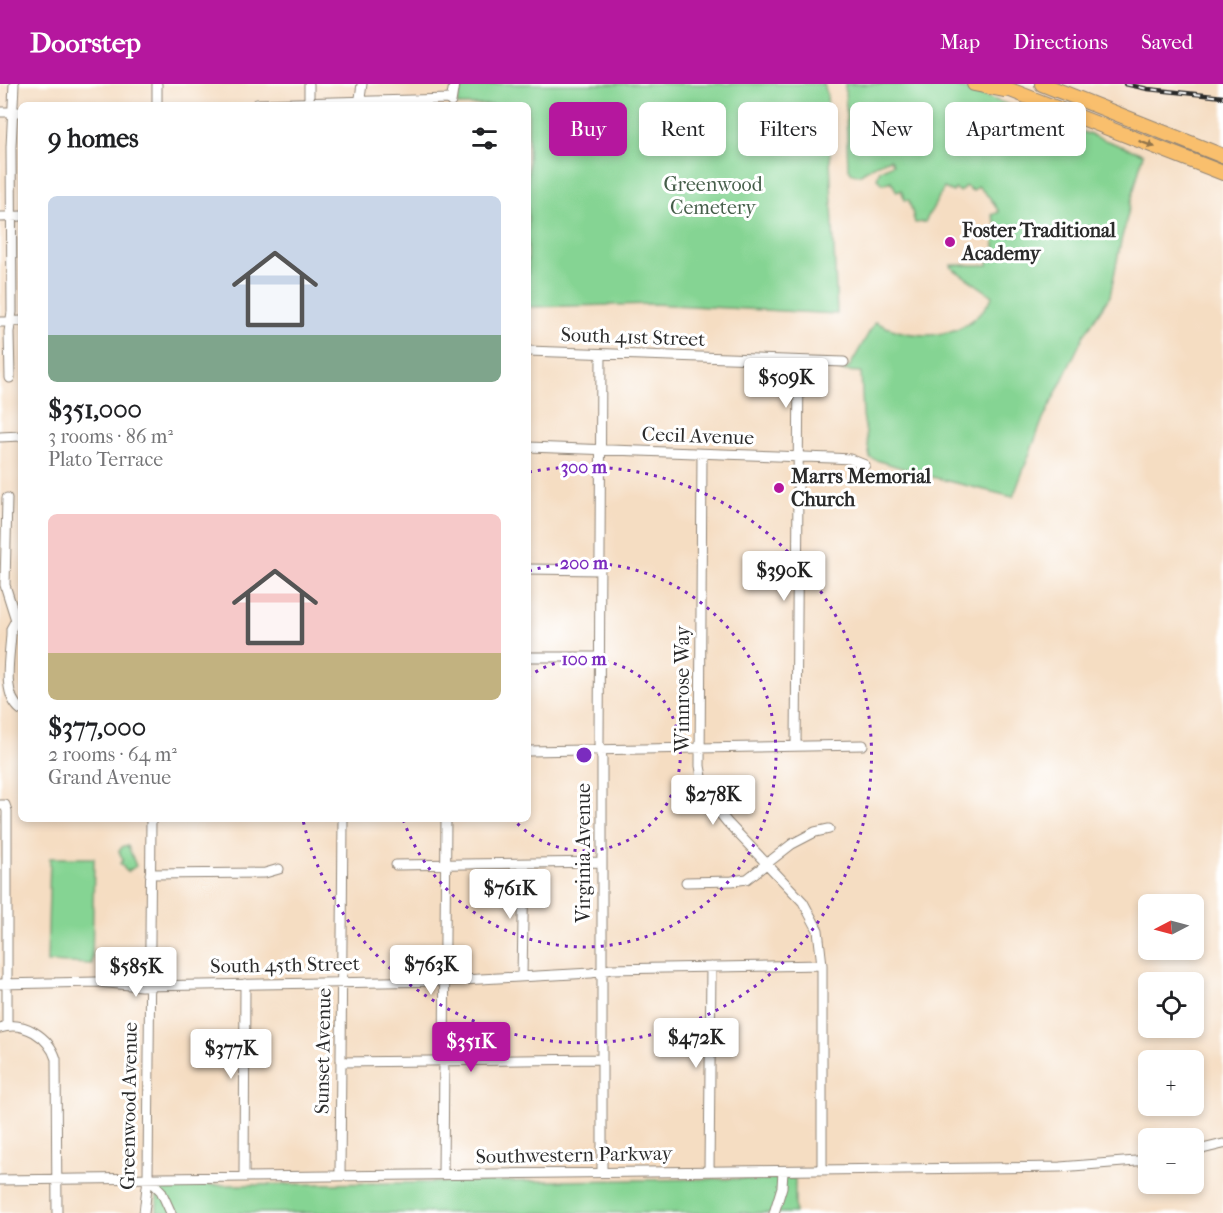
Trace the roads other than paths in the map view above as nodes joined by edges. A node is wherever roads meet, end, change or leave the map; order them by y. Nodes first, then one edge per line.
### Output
1 (14, 84) edge
2 (157, 84) edge
3 (309, 84) edge
4 (362, 84) edge
5 (454, 84) edge
6 (460, 84) edge
7 (974, 84) edge
8 (995, 84) edge
9 (1042, 84) edge
10 (1010, 91) junction
11 (157, 102) edge
12 (309, 102) edge
13 (359, 102) edge
14 (451, 102) edge
15 (0, 112) edge
16 (17, 112) edge
17 (1223, 156) edge
18 (1223, 173) edge
19 (17, 216) edge
20 (0, 217) edge
21 (16, 321) edge
22 (0, 322) edge
23 (531, 351) edge
24 (601, 354) junction
25 (799, 361) junction
26 (844, 362) dead end
27 (10, 378) dead end
28 (18, 436) edge
29 (0, 437) edge
30 (531, 447) edge
31 (601, 450) junction
32 (702, 454) junction
33 (798, 458) junction
34 (865, 465) dead end
35 (7, 498) dead end
36 (3, 560) edge
37 (531, 569) edge
38 (600, 570) junction
39 (18, 619) edge
40 (18, 622) edge
41 (531, 657) edge
42 (599, 657) junction
43 (5, 683) edge
44 (18, 706) edge
45 (796, 746) junction
46 (863, 746) dead end
47 (699, 748) junction
48 (600, 750) junction
49 (531, 752) edge
50 (3, 808) edge
51 (151, 822) edge
52 (343, 822) edge
53 (446, 822) edge
54 (829, 829) dead end
55 (601, 862) junction
56 (766, 863) junction
57 (524, 864) junction
58 (396, 865) dead end
59 (445, 865) junction
60 (279, 869) dead end
61 (150, 874) junction
62 (686, 882) dead end
63 (3, 903) edge
64 (822, 965) junction
65 (711, 967) junction
66 (602, 971) junction
67 (522, 976) junction
68 (444, 981) junction
69 (342, 982) junction
70 (3, 984) edge
71 (245, 984) junction
72 (149, 986) junction
73 (3, 1027) edge
74 (602, 1059) junction
75 (444, 1060) junction
76 (341, 1062) junction
77 (1223, 1144) edge
78 (1204, 1149) edge
79 (1138, 1161) edge
80 (822, 1170) junction
81 (709, 1171) junction
82 (783, 1171) junction
83 (602, 1172) junction
84 (443, 1174) junction
85 (340, 1175) junction
86 (244, 1176) junction
87 (148, 1178) junction
88 (57, 1179) junction
89 (0, 1180) edge
90 (57, 1213) edge
91 (144, 1213) edge
92 (171, 1213) edge
93 (774, 1213) edge

1 - 16 street
2 - 11 street
3 - 12 street
4 - 13 street
5 - 14 street
6 - 14 street
7 - 10 highway
8 - 10 highway
9 - 17 highway
10 -> 18 highway
15 - 16 street
16 - 19 street
19 - 20 street
19 - 21 street
21 - 22 street
21 - 27 street
23 - 24 street, South 41st Street
24 - 25 street, South 41st Street
24 - 31 street, Virginia Avenue
25 - 26 street, South 41st Street
25 - 33 street
28 - 29 street
30 - 31 street, Cecil Avenue
31 - 32 street, Cecil Avenue
31 - 38 street, Virginia Avenue
32 - 33 street, Cecil Avenue
32 - 47 street, Winnrose Way
33 - 34 street, Cecil Avenue
33 - 45 street
35 - 36 street
36 - 39 street
37 - 38 street
38 - 42 street, Virginia Avenue
40 - 43 street
41 - 42 street
42 - 48 street, Virginia Avenue
43 - 44 street
45 - 46 street
45 - 47 street
47 - 48 street
47 - 56 street, Winnrose Way
48 - 49 street
48 - 55 street, Virginia Avenue
50 - 63 street
51 - 61 street, Greenwood Avenue
52 - 69 street, Sunset Avenue
53 - 59 street
54 - 56 street
55 - 57 street
55 - 66 street, Virginia Avenue
56 - 62 street
56 - 64 street, Winnrose Way
57 - 59 street
57 - 67 street
58 - 59 street
59 - 68 street
60 - 61 street
61 - 72 street, Greenwood Avenue
63 - 70 street
64 - 65 street, South 45th Street
64 - 80 street, Winnrose Way
65 - 66 street, South 45th Street
65 - 81 street
66 - 67 street, South 45th Street
66 - 74 street, Virginia Avenue
67 - 68 street, South 45th Street
68 - 69 street, South 45th Street
68 - 75 street
69 - 71 street, South 45th Street
69 - 76 street, Sunset Avenue
70 - 72 street, South 45th Street
70 - 73 street
71 - 72 street, South 45th Street
71 - 86 street
72 - 87 street, Greenwood Avenue
73 - 88 street
74 - 75 street
74 - 83 street, Virginia Avenue
75 - 76 street
75 - 84 street
76 - 85 street, Sunset Avenue
77 - 78 street
79 - 80 street, Southwestern Parkway
80 - 82 street, Southwestern Parkway
81 - 82 street, Southwestern Parkway
81 - 83 street, Southwestern Parkway
82 - 93 street
83 - 84 street, Southwestern Parkway
84 - 85 street, Southwestern Parkway
85 - 86 street, Southwestern Parkway
86 - 87 street, Southwestern Parkway
87 - 88 street, Southwestern Parkway
87 - 91 street, Greenwood Avenue
87 - 92 street
88 - 89 street, Southwestern Parkway
88 - 90 street

